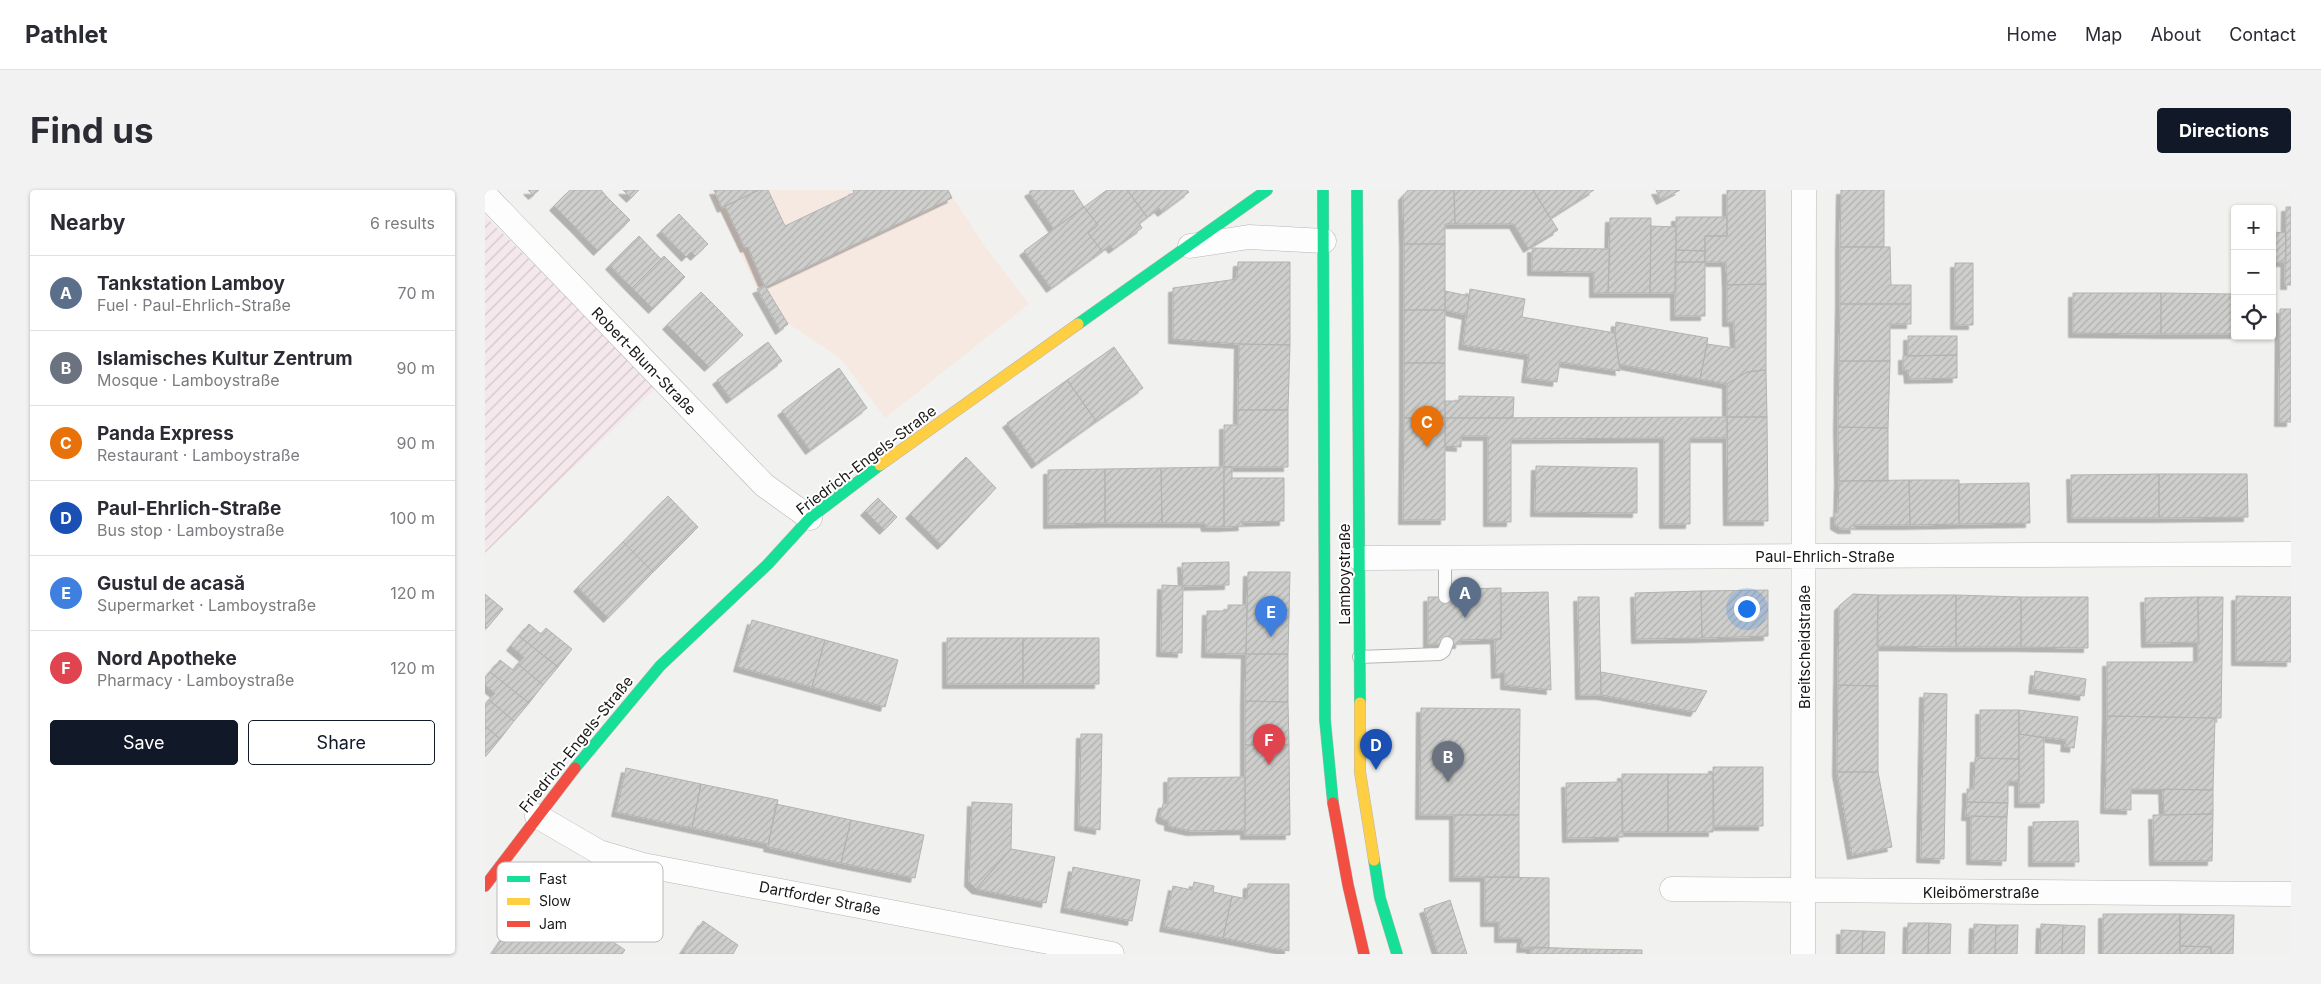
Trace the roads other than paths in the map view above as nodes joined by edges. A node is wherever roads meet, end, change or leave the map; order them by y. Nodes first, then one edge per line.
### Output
1 (1267, 190) edge
2 (1323, 190) edge
3 (1357, 190) edge
4 (1804, 190) edge
5 (485, 195) edge
6 (1324, 240) junction
7 (1183, 247) junction
8 (811, 518) junction
9 (2291, 554) edge
10 (1804, 556) junction
11 (1359, 558) junction
12 (1445, 558) junction
13 (1445, 597) dead end
14 (1447, 643) dead end
15 (1359, 657) junction
16 (537, 816) junction
17 (503, 862) edge
18 (633, 862) edge
19 (663, 869) edge
20 (497, 870) edge
21 (485, 886) edge
22 (1671, 889) dead end
23 (1803, 890) junction
24 (2291, 894) edge
25 (1112, 954) edge
26 (1364, 954) edge
27 (1397, 954) edge
28 (1803, 954) edge

1 - 7 main road, Friedrich-Engels-Straße
2 - 6 main road, Lamboystraße
3 - 11 main road, Lamboystraße
4 - 10 street, Breitscheidstraße
5 - 8 street, Robert-Blum-Straße
6 - 7 street
6 - 26 main road, Lamboystraße
7 - 8 main road, Friedrich-Engels-Straße
8 - 16 main road, Friedrich-Engels-Straße
9 - 10 street, Paul-Ehrlich-Straße
10 - 12 street, Paul-Ehrlich-Straße
10 - 23 street, Breitscheidstraße
11 - 12 street, Paul-Ehrlich-Straße
11 - 15 main road, Lamboystraße
12 - 13 lane
14 - 15 lane
15 - 27 main road, Lamboystraße
16 - 17 main road, Friedrich-Engels-Straße
16 - 18 street, Dartforder Straße
19 - 25 street, Dartforder Straße
20 - 21 main road, Friedrich-Engels-Straße
22 - 23 street, Kleibömerstraße
23 - 24 street, Kleibömerstraße
23 - 28 street, Breitscheidstraße

